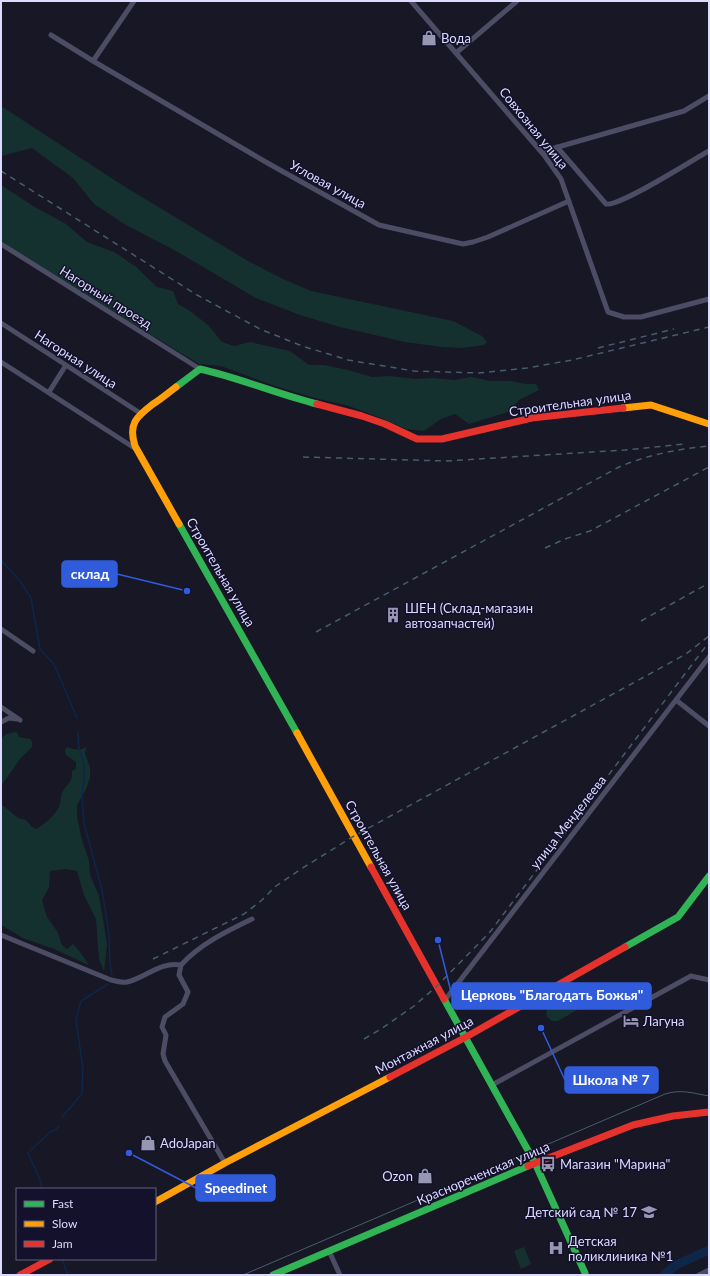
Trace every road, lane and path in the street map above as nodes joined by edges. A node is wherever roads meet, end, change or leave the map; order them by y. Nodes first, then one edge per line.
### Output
1 (134, 1) edge
2 (411, 1) edge
3 (517, 1) edge
4 (51, 35) dead end
5 (456, 53) junction
6 (93, 62) junction
7 (709, 96) edge
8 (557, 147) junction
9 (709, 151) edge
10 (544, 155) junction
11 (568, 201) junction
12 (1, 244) edge
13 (709, 299) edge
14 (1, 323) edge
15 (1, 362) edge
16 (66, 365) junction
17 (200, 370) junction
18 (48, 392) junction
19 (140, 413) junction
20 (709, 424) edge
21 (137, 450) junction
22 (1, 629) edge
23 (33, 650) dead end
24 (709, 657) edge
25 (676, 700) junction
26 (1, 707) edge
27 (1, 722) edge
28 (709, 726) edge
29 (709, 876) edge
30 (252, 919) dead end
31 (1, 935) edge
32 (181, 964) junction
33 (709, 980) edge
34 (445, 1000) junction
35 (466, 1036) junction
36 (492, 1085) junction
37 (709, 1112) edge
38 (225, 1163) junction
39 (535, 1163) junction
40 (156, 1201) edge
41 (329, 1251) junction
42 (48, 1260) edge
43 (709, 1270) edge
44 (582, 1274) edge
45 (20, 1275) edge
46 (273, 1275) edge
47 (340, 1275) edge
48 (699, 1275) edge

1 - 6 street
2 - 5 street, Совхозная улица
3 - 5 street
4 - 6 street, Угловая улица
5 - 10 street, Совхозная улица
6 - 11 street, Угловая улица
7 - 8 street
8 - 9 street
8 - 10 street
10 - 11 street, Совхозная улица
11 - 13 street, Совхозная улица
12 - 17 street, Нагорный проезд
14 - 16 street, Нагорная улица
15 - 18 street
16 - 18 street
16 - 19 street, Нагорная улица
17 - 19 street, Строительная улица
17 - 20 street, Строительная улица
18 - 21 street
19 - 21 street, Строительная улица
21 - 34 street, Строительная улица
22 - 23 street
24 - 25 street, улица Менделеева
25 - 28 street
25 - 34 street, улица Менделеева
26 - 27 street
29 - 35 street, Монтажная улица
30 - 32 street
31 - 32 street
32 - 38 street
33 - 36 street
34 - 35 street, Строительная улица
35 - 36 street, Строительная улица
35 - 38 street, Монтажная улица
36 - 39 street, Строительная улица
37 - 39 street, Краснореченская улица
38 - 40 street, Монтажная улица
39 - 41 street, Краснореченская улица
39 - 44 street, Строительная улица
41 - 46 street, Краснореченская улица
41 - 47 street
42 - 45 street
43 - 48 street

